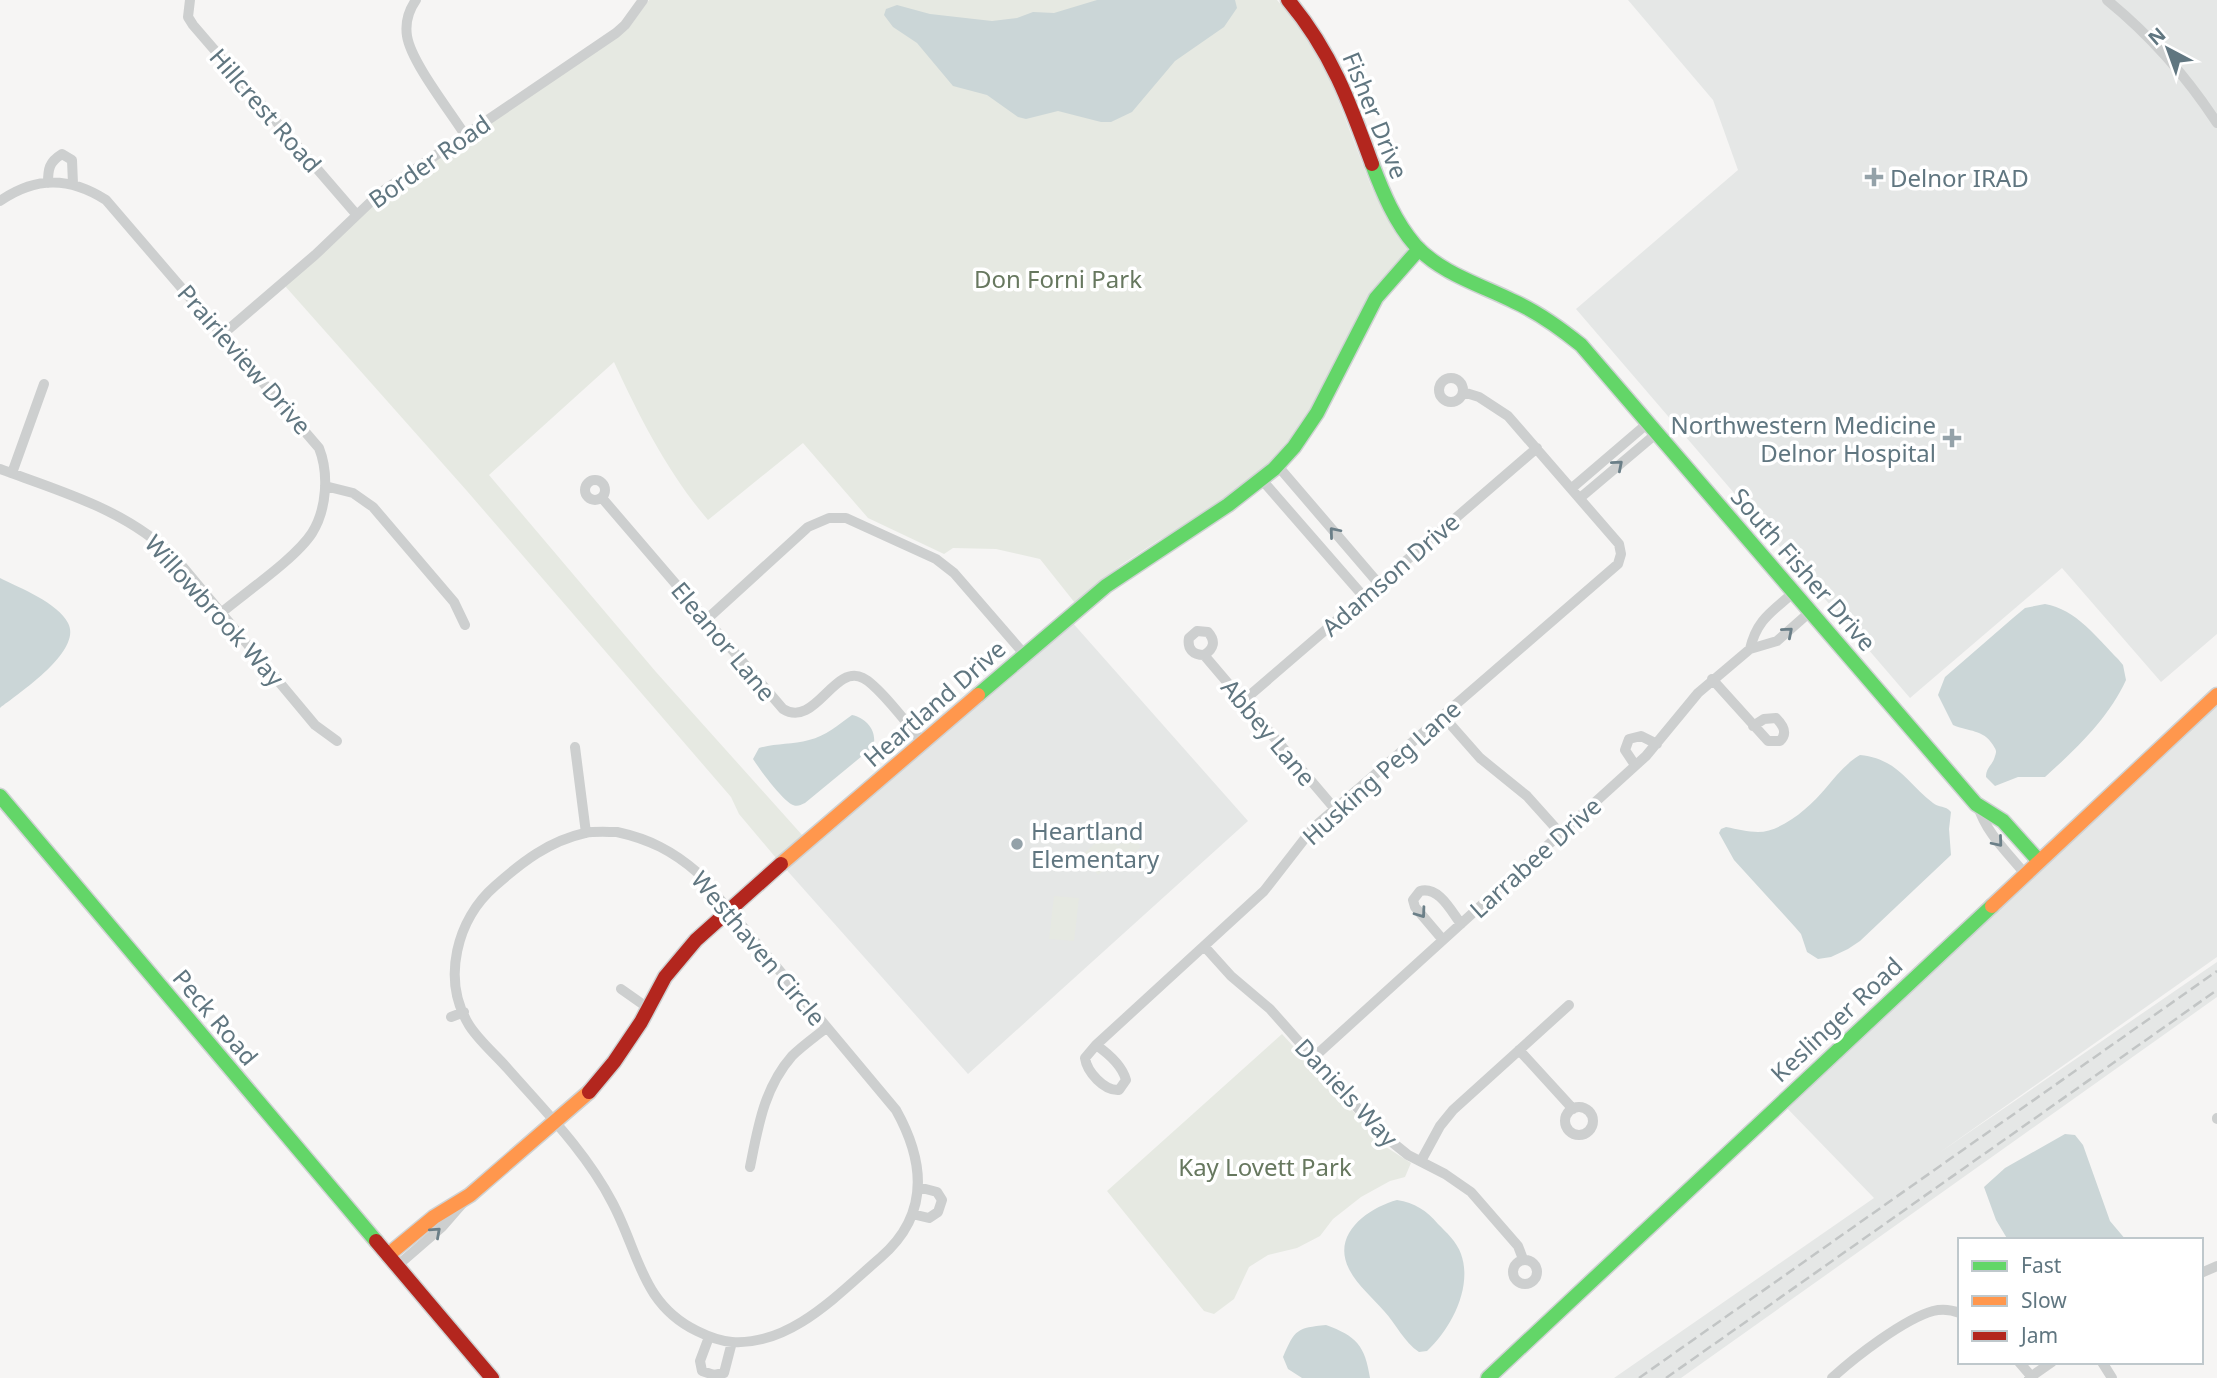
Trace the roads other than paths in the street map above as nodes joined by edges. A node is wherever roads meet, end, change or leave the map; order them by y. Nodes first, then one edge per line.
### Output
1 (190, 0) edge
2 (416, 0) edge
3 (643, 0) edge
4 (1289, 0) edge
5 (2107, 0) edge
6 (2217, 123) edge
7 (465, 135) junction
8 (48, 183) junction
9 (73, 184) junction
10 (0, 201) edge
11 (356, 214) junction
12 (1419, 249) junction
13 (223, 334) junction
14 (44, 383) dead end
15 (1463, 392) dead end
16 (1652, 428) junction
17 (1537, 448) junction
18 (1277, 465) junction
19 (0, 468) edge
20 (12, 473) junction
21 (1262, 480) junction
22 (325, 486) junction
23 (1572, 488) junction
24 (602, 498) dead end
25 (1580, 498) junction
26 (1379, 584) junction
27 (1794, 592) junction
28 (1364, 597) junction
29 (1811, 611) junction
30 (221, 613) junction
31 (706, 620) junction
32 (465, 625) dead end
33 (1750, 649) junction
34 (1025, 655) junction
35 (1204, 655) dead end
36 (1713, 679) junction
37 (2217, 695) edge
38 (1243, 701) junction
39 (1443, 716) junction
40 (1753, 726) dead end
41 (337, 741) dead end
42 (923, 743) junction
43 (1657, 744) junction
44 (575, 747) dead end
45 (1635, 765) junction
46 (0, 796) edge
47 (1977, 805) junction
48 (1335, 809) junction
49 (586, 833) junction
50 (1561, 834) junction
51 (2039, 861) junction
52 (2025, 874) junction
53 (728, 909) junction
54 (1461, 924) junction
55 (1443, 940) junction
56 (1204, 946) junction
57 (621, 989) dead end
58 (1569, 1005) dead end
59 (648, 1008) junction
60 (464, 1012) junction
61 (451, 1017) dead end
62 (826, 1028) junction
63 (1096, 1045) junction
64 (1519, 1050) junction
65 (1314, 1058) junction
66 (1573, 1109) dead end
67 (556, 1123) junction
68 (1421, 1161) junction
69 (750, 1167) dead end
70 (918, 1187) junction
71 (912, 1214) junction
72 (1523, 1259) dead end
73 (393, 1261) junction
74 (1958, 1312) edge
75 (709, 1337) junction
76 (732, 1342) junction
77 (2049, 1364) edge
78 (2030, 1377) edge
79 (492, 1378) edge
80 (1488, 1378) edge
81 (1832, 1378) edge

1 - 11 street, Hillcrest Road
2 - 7 street
3 - 7 street, Border Road
4 - 12 street, Fisher Drive
5 - 6 street
7 - 11 street, Border Road
8 - 9 street, Prairieview Drive
8 - 9 street
8 - 10 street, Prairieview Drive
9 - 13 street, Prairieview Drive
11 - 13 street, Border Road
12 - 16 street, South Fisher Drive
12 - 18 street, Heartland Drive
13 - 22 street, Prairieview Drive
14 - 20 street
15 - 17 street, Husking Peg Lane
16 - 23 street
25 -> 16 street
16 - 27 street, South Fisher Drive
17 - 23 street, Husking Peg Lane
17 - 26 street, Adamson Drive
18 - 21 street, Heartland Drive
26 -> 18 street
19 - 20 street, Willowbrook Way
20 - 30 street, Willowbrook Way
21 - 28 street
21 - 34 street, Heartland Drive
22 - 30 street, Prairieview Drive
22 - 32 street
23 - 25 street, Husking Peg Lane
24 - 31 street, Eleanor Lane
25 - 39 street, Husking Peg Lane
26 - 28 street, Adamson Drive
27 - 29 street, South Fisher Drive
27 - 33 street, Larrabee Drive
28 - 38 street, Adamson Drive
33 -> 29 street, Larrabee Drive
29 - 47 street, South Fisher Drive
30 - 41 street, Willowbrook Way
31 - 34 street
31 - 42 street, Eleanor Lane
33 - 36 street, Larrabee Drive
34 - 42 street, Heartland Drive
35 - 38 street, Abbey Lane
36 - 40 street
36 - 43 street, Larrabee Drive
37 - 51 street, Keslinger Road
38 - 48 street, Abbey Lane
39 - 48 street, Husking Peg Lane
39 - 50 street
42 - 53 street, Heartland Drive
43 - 45 street, Larrabee Drive
43 - 45 street
44 - 49 street
45 - 50 street, Larrabee Drive
46 - 73 street, Peck Road
47 - 51 street, South Fisher Drive
47 -> 52 street, South Fisher Drive
48 - 56 street, Husking Peg Lane
49 - 53 street, Westhaven Circle
49 - 60 street, Westhaven Circle
50 - 54 street, Larrabee Drive
51 - 52 street, Keslinger Road
52 - 80 street, Keslinger Road
53 - 59 street, Heartland Drive
53 - 62 street, Westhaven Circle
54 - 55 street, Larrabee Drive
54 -> 55 street
55 - 65 street, Larrabee Drive
56 - 63 street, Husking Peg Lane
56 - 65 street, Daniels Way
57 - 59 street
58 - 64 street
59 - 67 street, Heartland Drive
60 - 61 street
60 - 67 street, Westhaven Circle
62 - 69 street
62 - 70 street, Westhaven Circle
63 - 63 street
64 - 66 street
64 - 68 street
65 - 68 street, Daniels Way
67 - 73 street, Heartland Drive
67 - 75 street, Westhaven Circle
68 - 72 street, Daniels Way
70 - 71 street, Westhaven Circle
70 - 71 street
71 - 76 street, Westhaven Circle
73 - 79 street, Peck Road
74 - 81 street
75 - 76 street, Westhaven Circle
75 - 76 street
77 - 78 street

